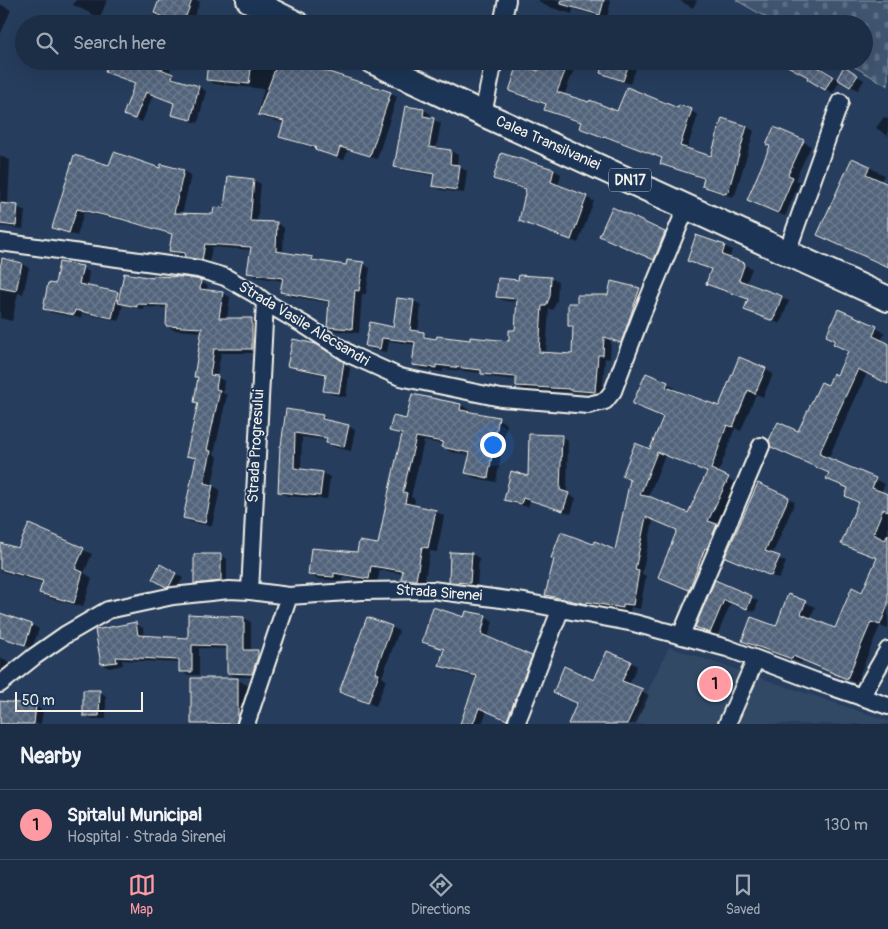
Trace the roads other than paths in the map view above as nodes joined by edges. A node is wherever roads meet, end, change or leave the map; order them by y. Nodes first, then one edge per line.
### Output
1 (249, 0) edge
2 (507, 0) edge
3 (279, 15) edge
4 (504, 15) edge
5 (391, 70) edge
6 (492, 70) edge
7 (840, 102) dead end
8 (483, 114) junction
9 (687, 206) junction
10 (0, 242) edge
11 (787, 252) junction
12 (888, 299) edge
13 (265, 302) junction
14 (762, 446) dead end
15 (250, 591) junction
16 (289, 596) junction
17 (561, 608) junction
18 (680, 636) junction
19 (888, 650) edge
20 (756, 659) junction
21 (0, 684) edge
22 (861, 697) junction
23 (888, 706) edge
24 (246, 724) edge
25 (516, 724) edge
26 (727, 724) edge

1 - 3 highway
2 - 4 street
5 - 8 highway, Calea Transilvaniei / DN17
6 - 8 street
7 - 11 street
8 - 9 highway, Calea Transilvaniei / DN17
9 - 11 highway, Calea Transilvaniei / DN17
9 - 13 street, Strada Vasile Alecsandri
10 - 13 street, Strada Vasile Alecsandri
11 - 12 highway, Calea Transilvaniei / DN17
13 - 15 street, Strada Progresului
14 - 18 street
15 - 16 street, Strada Sirenei
15 - 21 street, Strada Sirenei
16 - 17 street, Strada Sirenei
16 - 24 street
17 - 18 street, Strada Sirenei
17 - 25 street
18 - 20 street, Strada Sirenei
19 - 22 street
20 - 22 street, Strada Sirenei
20 - 26 street
22 - 23 street, Strada Sirenei

